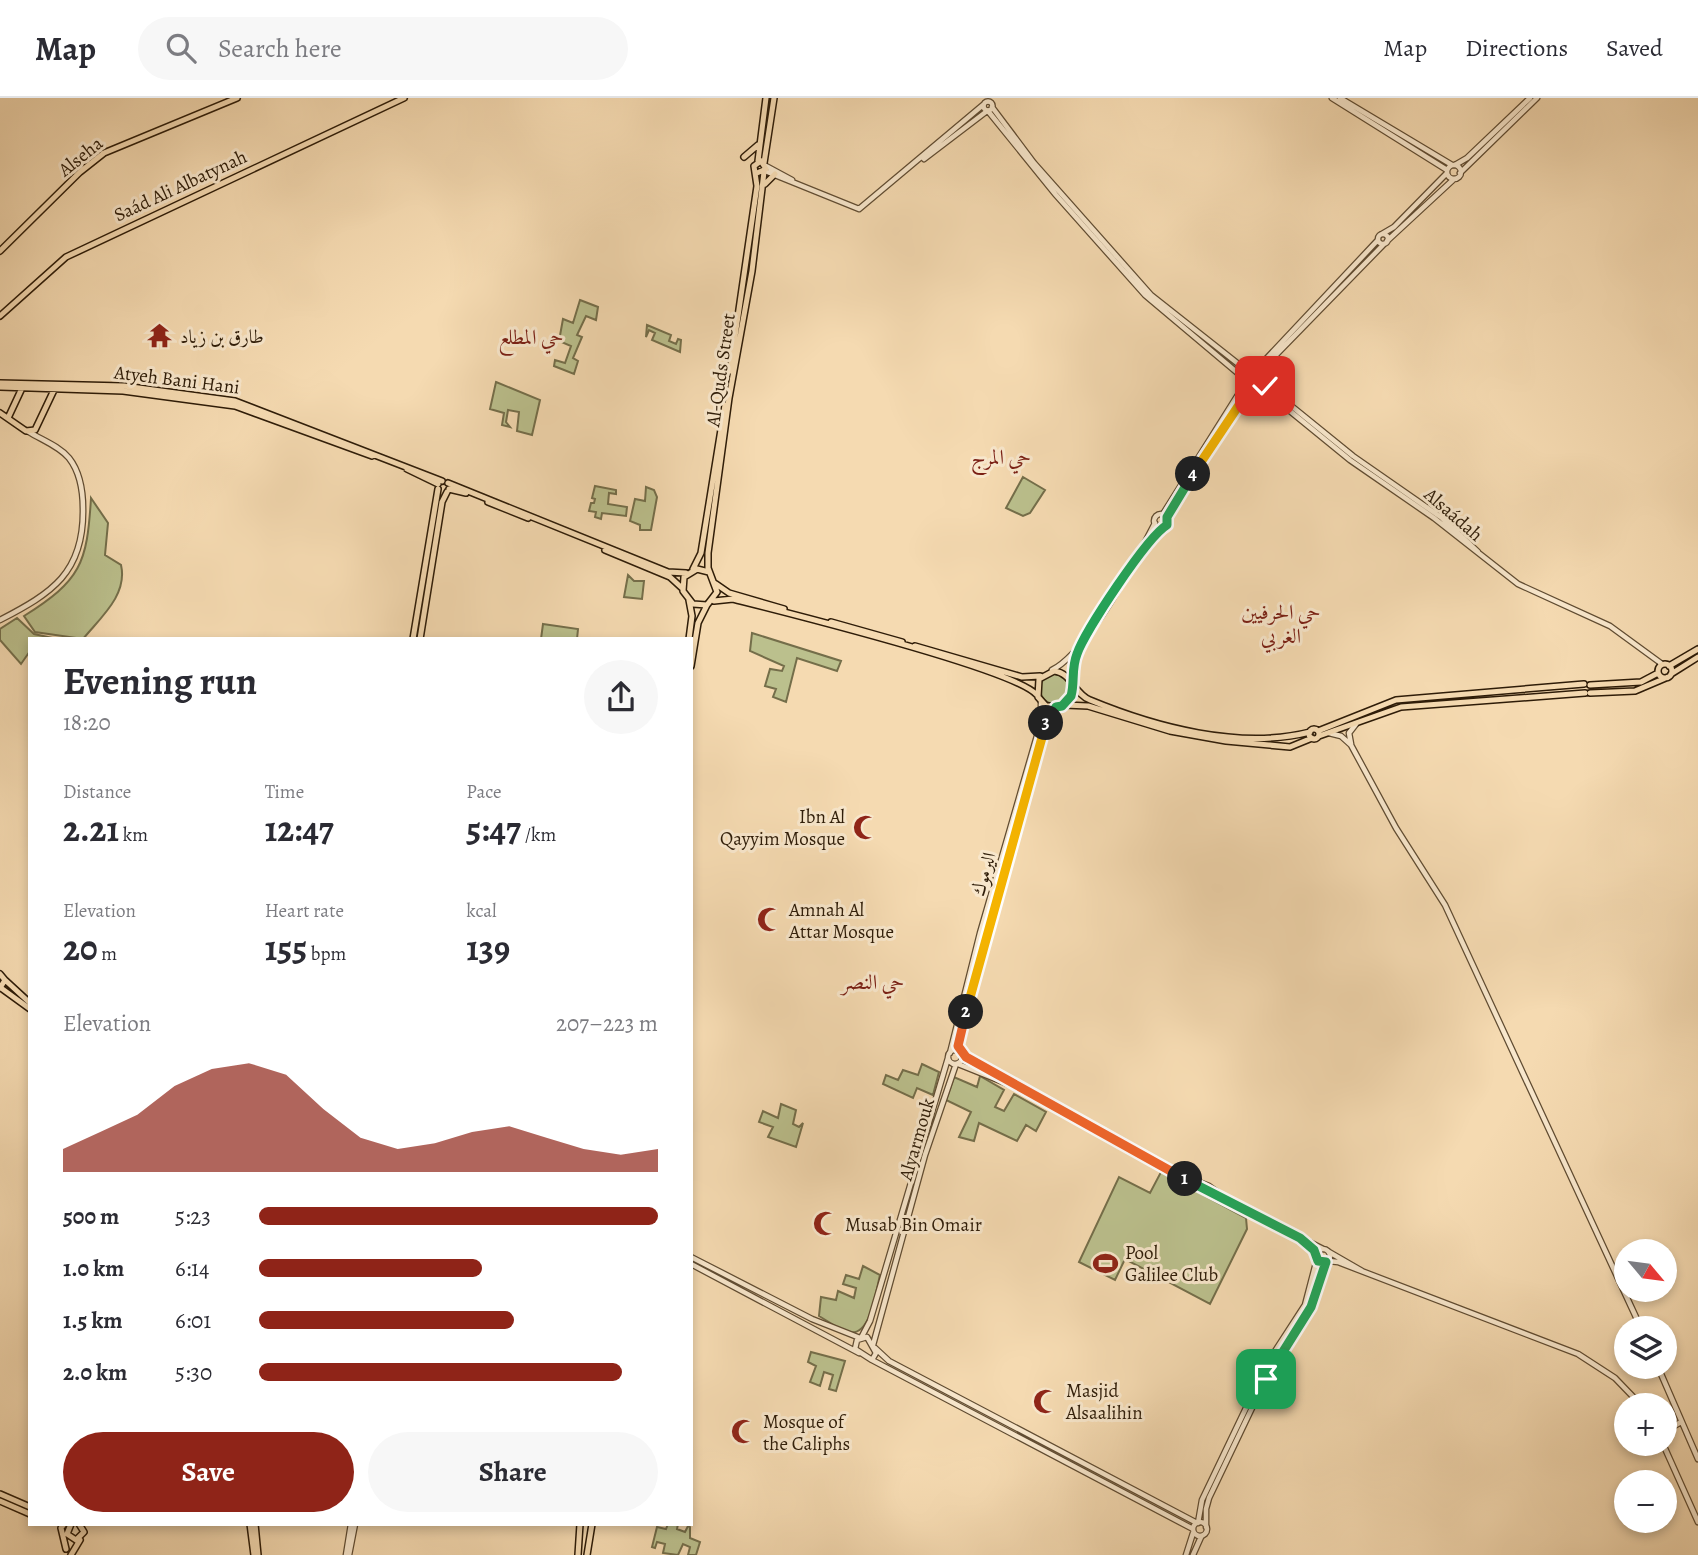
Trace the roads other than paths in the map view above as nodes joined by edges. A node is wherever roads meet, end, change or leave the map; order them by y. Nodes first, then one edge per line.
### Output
1 (237, 98) edge
2 (393, 98) edge
3 (404, 98) edge
4 (766, 98) edge
5 (774, 98) edge
6 (1332, 98) edge
7 (1340, 98) edge
8 (1530, 98) edge
9 (1537, 98) edge
10 (387, 104) junction
11 (989, 110) junction
12 (760, 142) junction
13 (1476, 153) junction
14 (744, 157) dead end
15 (917, 162) junction
16 (1454, 165) junction
17 (762, 168) junction
18 (1447, 172) junction
19 (1460, 173) junction
20 (775, 174) junction
21 (1454, 179) junction
22 (793, 180) junction
23 (764, 187) junction
24 (1382, 234) junction
25 (1378, 240) junction
26 (1386, 242) junction
27 (0, 251) edge
28 (0, 316) edge
29 (1188, 328) junction
30 (1252, 374) junction
31 (1258, 379) junction
32 (1246, 381) junction
33 (0, 385) edge
34 (21, 386) junction
35 (44, 386) junction
36 (1252, 386) junction
37 (54, 390) junction
38 (50, 398) junction
39 (4, 416) edge
40 (37, 428) junction
41 (29, 432) junction
42 (46, 441) junction
43 (443, 486) junction
44 (1165, 515) junction
45 (1155, 523) junction
46 (1162, 528) junction
47 (1478, 553) junction
48 (1139, 556) junction
49 (691, 571) junction
50 (709, 572) junction
51 (716, 584) junction
52 (682, 588) junction
53 (689, 600) junction
54 (709, 603) junction
55 (0, 621) edge
56 (413, 637) edge
57 (420, 637) edge
58 (689, 637) edge
59 (1080, 646) junction
60 (1698, 649) edge
61 (693, 654) edge
62 (1698, 657) edge
63 (1662, 668) junction
64 (1046, 673) junction
65 (1669, 675) junction
66 (1071, 681) junction
67 (1587, 684) junction
68 (1587, 693) junction
69 (1040, 699) junction
70 (1059, 706) junction
71 (1360, 720) junction
72 (1318, 733) junction
73 (1328, 733) junction
74 (1293, 735) junction
75 (1311, 735) junction
76 (1351, 745) junction
77 (1293, 746) junction
78 (0, 974) edge
79 (5, 980) junction
80 (0, 988) edge
81 (28, 1001) edge
82 (28, 1008) edge
83 (961, 1053) junction
84 (949, 1055) junction
85 (957, 1064) junction
86 (998, 1078) junction
87 (1300, 1238) junction
88 (1326, 1251) junction
89 (1316, 1257) junction
90 (693, 1258) edge
91 (1327, 1262) junction
92 (693, 1265) edge
93 (1363, 1272) junction
94 (1635, 1316) edge
95 (860, 1338) junction
96 (874, 1347) junction
97 (859, 1353) junction
98 (872, 1360) junction
99 (1663, 1379) edge
100 (1629, 1393) edge
101 (1681, 1422) junction
102 (1677, 1424) edge
103 (1668, 1456) edge
104 (1698, 1459) edge
105 (0, 1494) edge
106 (0, 1501) edge
107 (28, 1506) edge
108 (1162, 1509) junction
109 (28, 1513) edge
110 (1172, 1515) junction
111 (1698, 1522) edge
112 (1198, 1523) junction
113 (80, 1526) edge
114 (87, 1526) edge
115 (253, 1526) edge
116 (353, 1526) edge
117 (580, 1526) edge
118 (592, 1526) edge
119 (1206, 1527) junction
120 (65, 1530) edge
121 (1193, 1531) junction
122 (83, 1535) junction
123 (1202, 1536) junction
124 (65, 1552) edge
125 (71, 1555) edge
126 (256, 1555) edge
127 (347, 1555) edge
128 (578, 1555) edge
129 (587, 1555) edge
130 (1186, 1555) edge
131 (1193, 1555) edge

1 - 27 main road, Alseha
2 - 10 main road, Saád Ali Albatynah
3 - 10 main road, Saád Ali Albatynah
4 - 12 main road
5 - 17 main road, Al-Quds Street
6 - 18 street
7 - 16 street
8 - 13 street
9 - 13 street
10 - 28 main road, Saád Ali Albatynah
11 - 15 street
11 - 15 street
11 - 29 street
12 - 14 main road
12 - 17 main road
13 - 16 street
13 - 19 street
15 - 22 street
16 - 18 street
16 - 19 street
17 - 20 street
17 - 22 street
17 - 23 main road, Al-Quds Street
17 - 49 main road
18 - 21 street
18 - 24 street
19 - 21 street
20 - 22 street
20 - 23 main road
21 - 26 street
23 - 50 main road, Al-Quds Street
24 - 25 street
24 - 26 street
25 - 26 street
25 - 30 street
26 - 31 street
29 - 30 street
29 - 32 street
30 - 31 street, Alsaádah
30 - 32 street
31 - 36 street
31 - 47 street, Alsaádah
32 - 36 street, Alsaádah
32 - 44 street
33 - 34 main road, Atyeh Bani Hani
34 - 35 main road, Atyeh Bani Hani
34 - 39 main road
35 - 37 main road
35 - 38 main road
35 - 43 main road, Atyeh Bani Hani
36 - 44 street
36 - 47 street, Alsaádah
37 - 38 main road
37 - 43 main road
38 - 40 main road
39 - 41 main road
40 - 41 main road
40 - 42 street
41 - 42 street
42 - 55 street
43 - 49 main road, Atyeh Bani Hani
43 - 52 main road
43 - 56 main road
43 - 57 main road
44 - 45 street
44 - 46 street
45 - 46 street
45 - 48 street
46 - 48 street
47 - 63 street
48 - 59 street
49 - 50 main road
49 - 52 main road
50 - 51 main road
51 - 54 main road
51 - 64 main road
52 - 53 main road
53 - 54 main road
53 - 58 main road
54 - 61 main road
54 - 69 main road
59 - 64 street
59 - 66 street
60 - 63 main road
62 - 65 main road
63 - 65 main road
63 - 65 main road
63 - 67 main road
64 - 66 main road
64 - 69 main road
65 - 68 main road
66 - 70 main road
66 - 74 main road
67 - 68 main road
67 - 72 main road
68 - 71 main road
69 - 70 main road
69 - 84 street, اليرموك
70 - 77 main road
70 - 83 street
71 - 73 main road
71 - 76 street
72 - 73 main road
72 - 75 main road
73 - 76 street
74 - 75 main road
74 - 77 main road
74 - 77 main road
75 - 77 main road
76 - 94 street
78 - 79 main road
79 - 80 main road
79 - 81 main road
80 - 82 main road
83 - 84 street
83 - 85 street, Alyarmouk
83 - 86 street
84 - 85 street
84 - 95 street, اليرموك
85 - 86 street
85 - 96 street, Alyarmouk
86 - 87 street
87 - 88 street
87 - 89 street
88 - 89 street
88 - 91 street
88 - 93 street
89 - 91 street
89 - 112 street
90 - 95 street
91 - 93 street
91 - 119 street
92 - 97 street
93 - 100 street
95 - 96 street
95 - 97 street, اليرموك
96 - 98 street, Alyarmouk
96 - 108 street
97 - 98 street
98 - 108 street
99 - 101 street
101 - 102 street
101 - 104 street
103 - 111 street
105 - 107 main road
106 - 109 main road
108 - 110 street
110 - 112 street
110 - 121 street
112 - 119 street
112 - 121 street
113 - 122 main road
114 - 122 main road
115 - 126 main road
116 - 127 street
117 - 128 main road
118 - 129 main road
119 - 123 street
120 - 122 main road
120 - 124 main road
120 - 124 main road
121 - 123 street
121 - 130 street
122 - 125 main road
123 - 131 street

